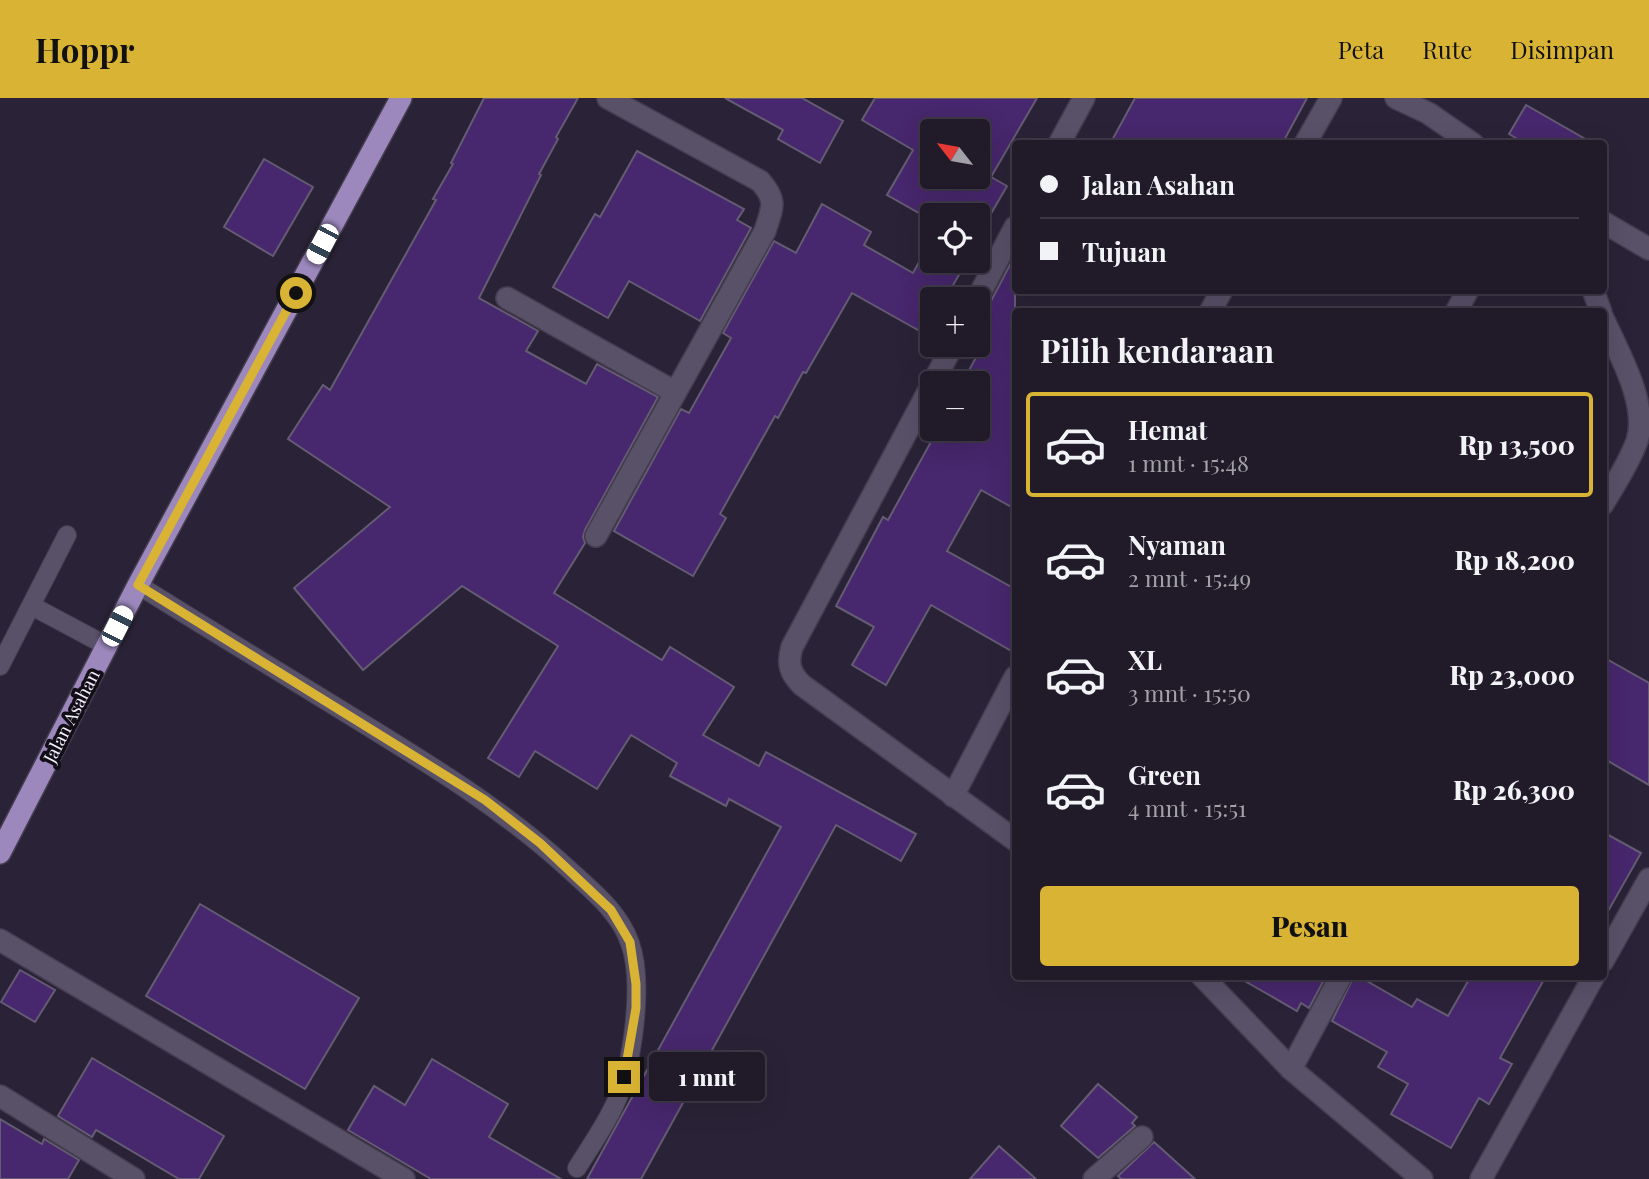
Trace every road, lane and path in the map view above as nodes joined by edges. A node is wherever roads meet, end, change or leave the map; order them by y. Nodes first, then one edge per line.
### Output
1 (401, 98) edge
2 (608, 98) edge
3 (1084, 98) edge
4 (1331, 98) edge
5 (1396, 98) edge
6 (1061, 140) edge
7 (1308, 140) edge
8 (1468, 140) edge
9 (1607, 224) edge
10 (1012, 233) edge
11 (1649, 249) edge
12 (983, 287) edge
13 (507, 298) dead end
14 (1607, 327) edge
15 (947, 357) edge
16 (675, 393) junction
17 (1607, 496) edge
18 (67, 536) dead end
19 (596, 536) dead end
20 (138, 585) junction
21 (32, 606) junction
22 (107, 646) junction
23 (0, 666) edge
24 (1012, 683) edge
25 (953, 796) junction
26 (1012, 838) edge
27 (0, 853) edge
28 (1649, 879) edge
29 (0, 940) edge
30 (1607, 954) edge
31 (1206, 980) edge
32 (1338, 980) edge
33 (1592, 980) edge
34 (1291, 1069) junction
35 (0, 1096) edge
36 (1142, 1137) dead end
37 (577, 1168) dead end
38 (134, 1179) edge
39 (404, 1179) edge
40 (1094, 1179) edge
41 (1422, 1179) edge
42 (1481, 1179) edge

1 - 20 main road, Jalan Asahan
2 - 16 street
3 - 6 street
4 - 7 street
5 - 8 street
9 - 11 street
10 - 12 street
13 - 16 street
14 - 17 street
15 - 25 street
16 - 19 street
18 - 21 lane
20 - 22 main road, Jalan Asahan
20 - 37 lane
21 - 22 lane
21 - 23 lane
22 - 27 main road, Jalan Asahan
24 - 25 street
25 - 26 street
28 - 30 street
29 - 39 street
31 - 34 street
32 - 34 street
33 - 42 street
34 - 41 street
35 - 38 street
36 - 40 street

